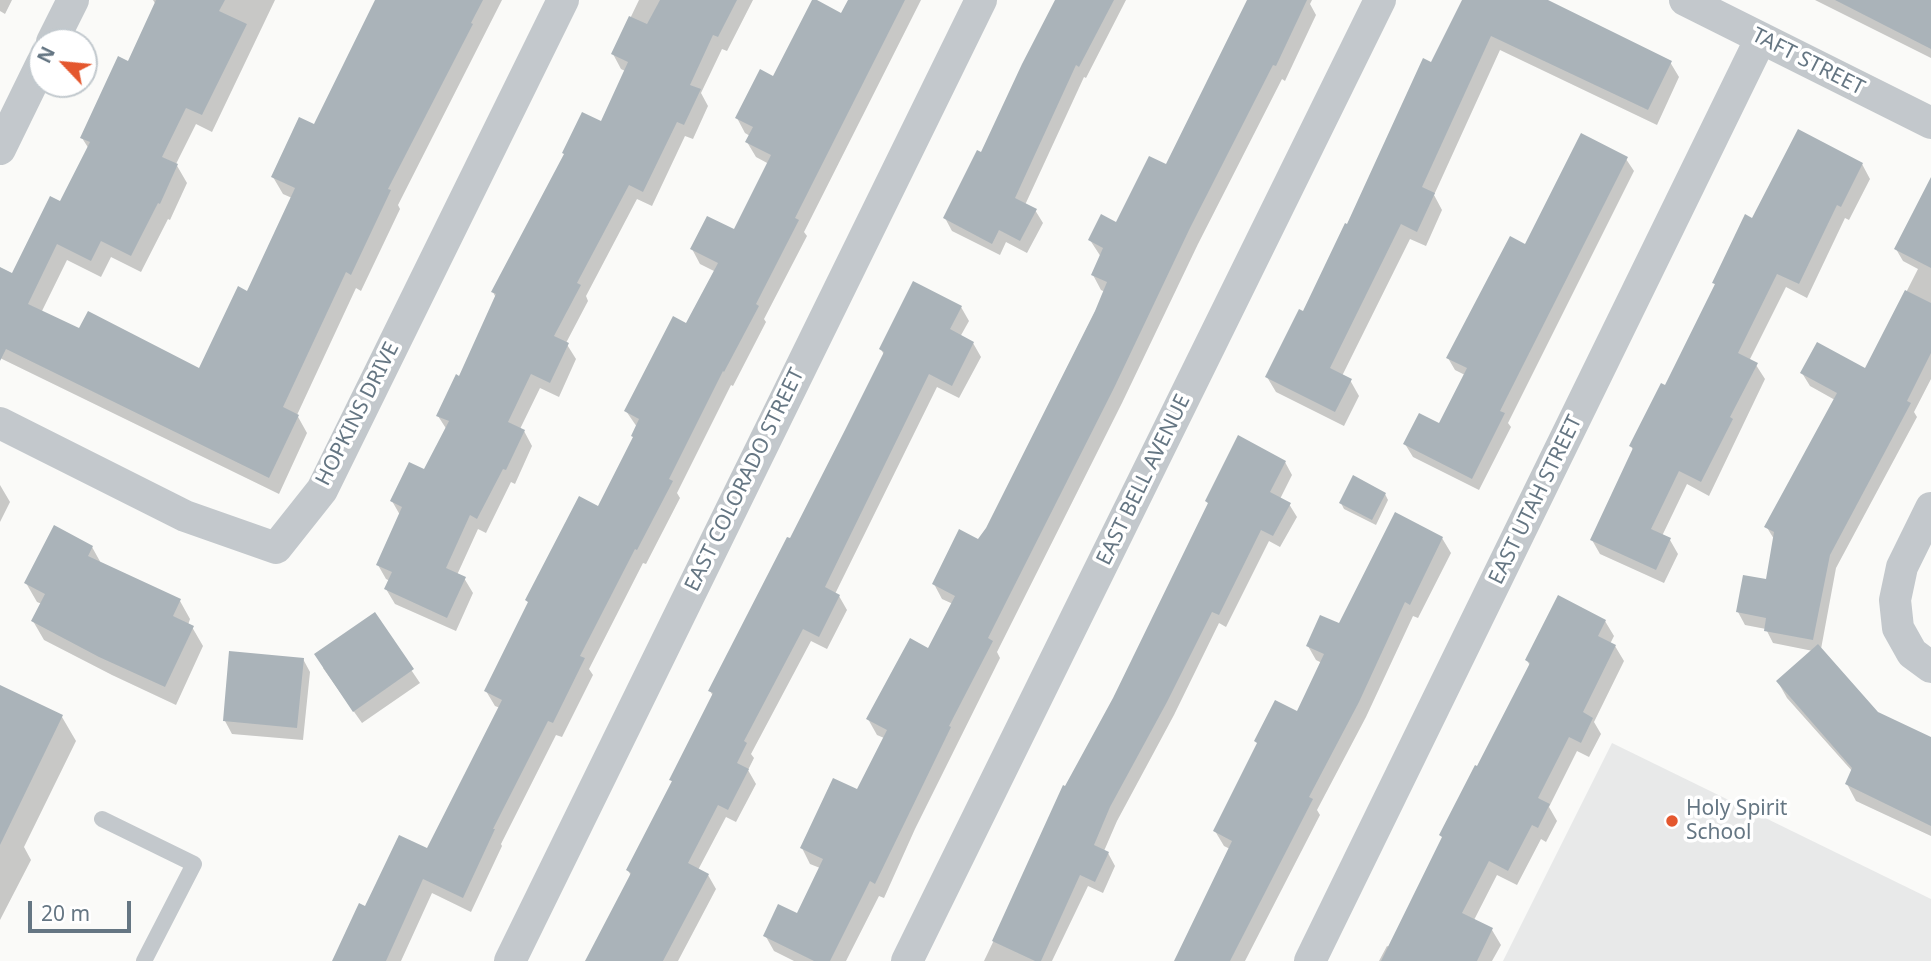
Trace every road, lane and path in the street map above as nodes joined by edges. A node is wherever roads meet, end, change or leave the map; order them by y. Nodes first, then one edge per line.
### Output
1 (73, 0) edge
2 (563, 0) edge
3 (981, 0) edge
4 (1380, 0) edge
5 (1685, 0) edge
6 (59, 28) edge
7 (1761, 38) junction
8 (28, 92) edge
9 (1931, 123) edge
10 (0, 149) edge
11 (0, 424) edge
12 (1931, 508) edge
13 (1931, 667) edge
14 (102, 819) dead end
15 (144, 961) edge
16 (510, 961) edge
17 (907, 961) edge
18 (1310, 961) edge

1 - 6 street
2 - 11 street, HOPKINS DRIVE
3 - 16 street, EAST COLORADO STREET
4 - 17 street, EAST BELL AVENUE
5 - 7 street, TAFT STREET
7 - 9 street, TAFT STREET
7 - 18 street, EAST UTAH STREET
8 - 10 street
12 - 13 street
14 - 15 lane

